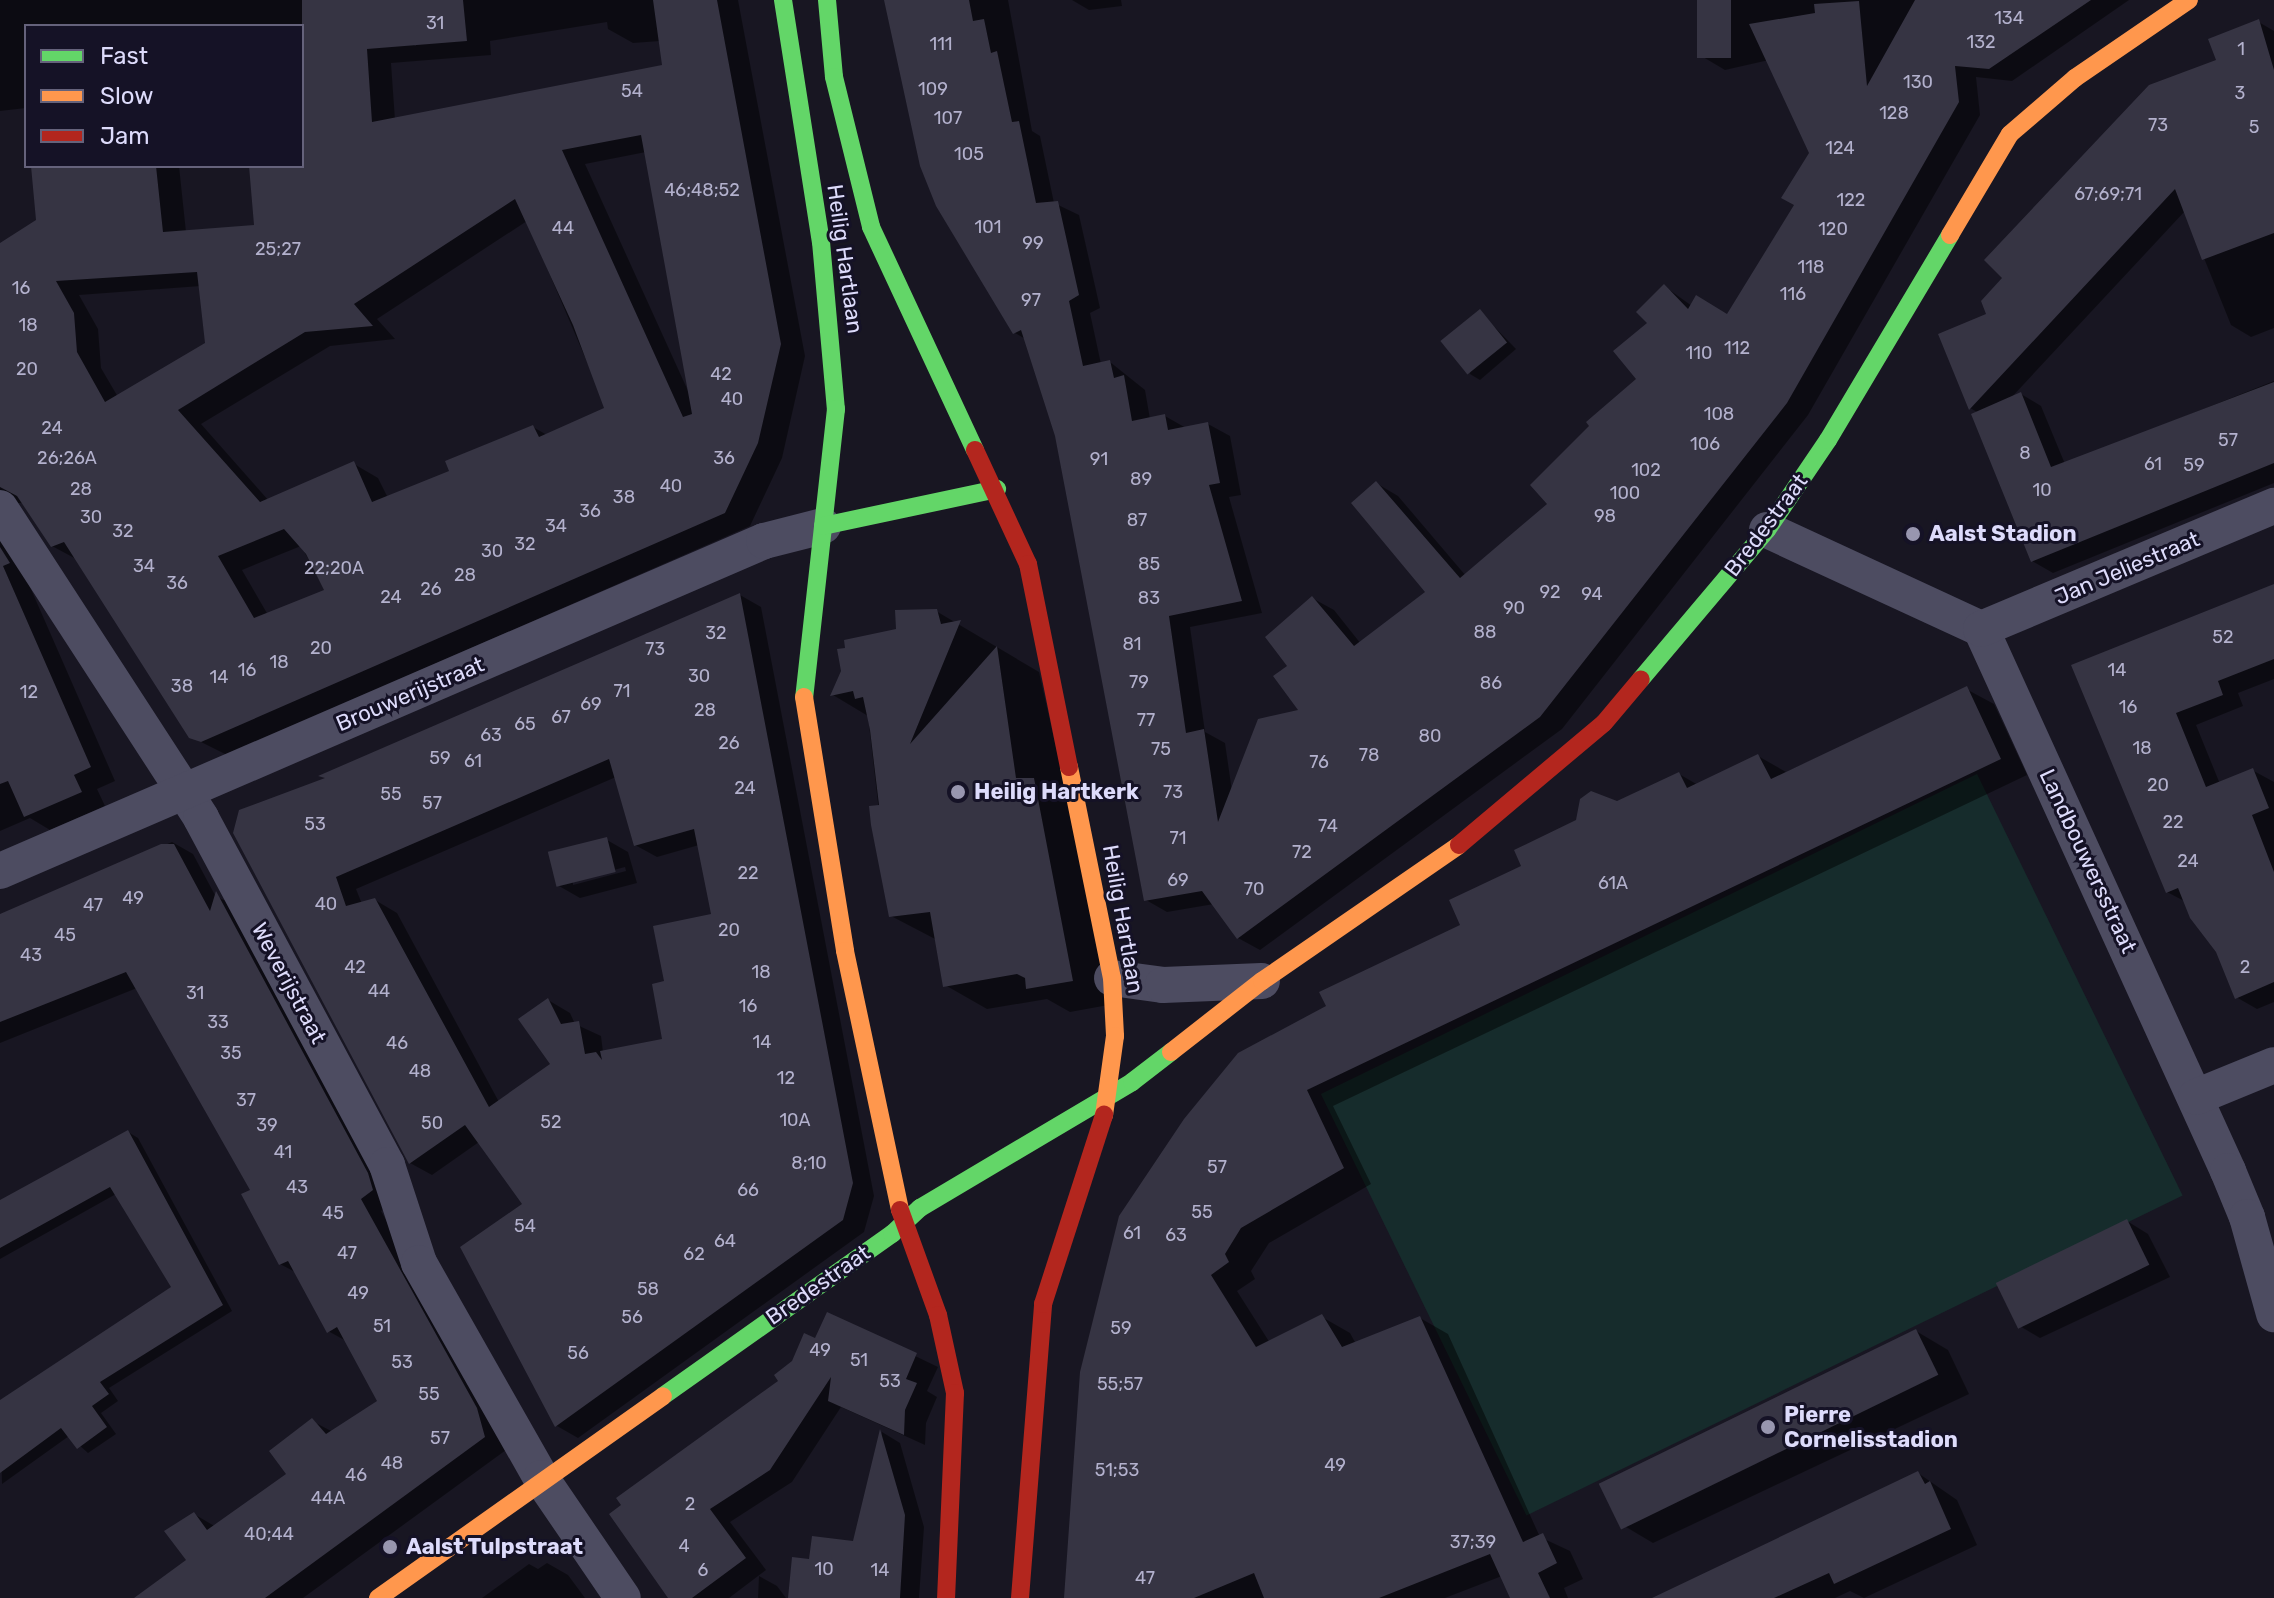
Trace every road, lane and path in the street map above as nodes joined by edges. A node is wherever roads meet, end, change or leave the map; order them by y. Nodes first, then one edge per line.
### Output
1 (783, 0) edge
2 (827, 0) edge
3 (2189, 0) edge
4 (997, 489) junction
5 (2274, 506) edge
6 (0, 508) edge
7 (823, 526) junction
8 (1767, 530) junction
9 (1981, 629) junction
10 (184, 791) junction
11 (0, 871) edge
12 (1112, 978) junction
13 (1262, 981) junction
14 (2274, 1065) edge
15 (2196, 1097) junction
16 (1108, 1098) junction
17 (903, 1222) junction
18 (2274, 1314) edge
19 (541, 1478) junction
20 (378, 1598) edge
21 (623, 1598) edge
22 (946, 1598) edge
23 (1020, 1598) edge

1 - 7 main road, Heilig Hartlaan
2 - 4 main road, Heilig Hartlaan
3 - 8 main road, Bredestraat
4 - 7 main road
4 - 12 main road, Heilig Hartlaan
5 - 9 street, Jan Jeliestraat
6 - 10 street, Weverijstraat
7 - 10 street, Brouwerijstraat
7 - 17 main road, Heilig Hartlaan
8 - 9 street
8 - 13 main road, Bredestraat
9 - 15 street, Landbouwersstraat
10 - 11 street, Brouwerijstraat
10 - 19 street, Weverijstraat
12 - 13 street
12 - 16 main road, Heilig Hartlaan
13 - 16 main road, Bredestraat
14 - 15 street
15 - 18 street, Landbouwersstraat
16 - 17 main road, Bredestraat
16 - 23 main road, Heilig Hartlaan
17 - 19 main road, Bredestraat
17 - 22 main road, Heilig Hartlaan
19 - 20 main road, Bredestraat
19 - 21 street, Weverijstraat

